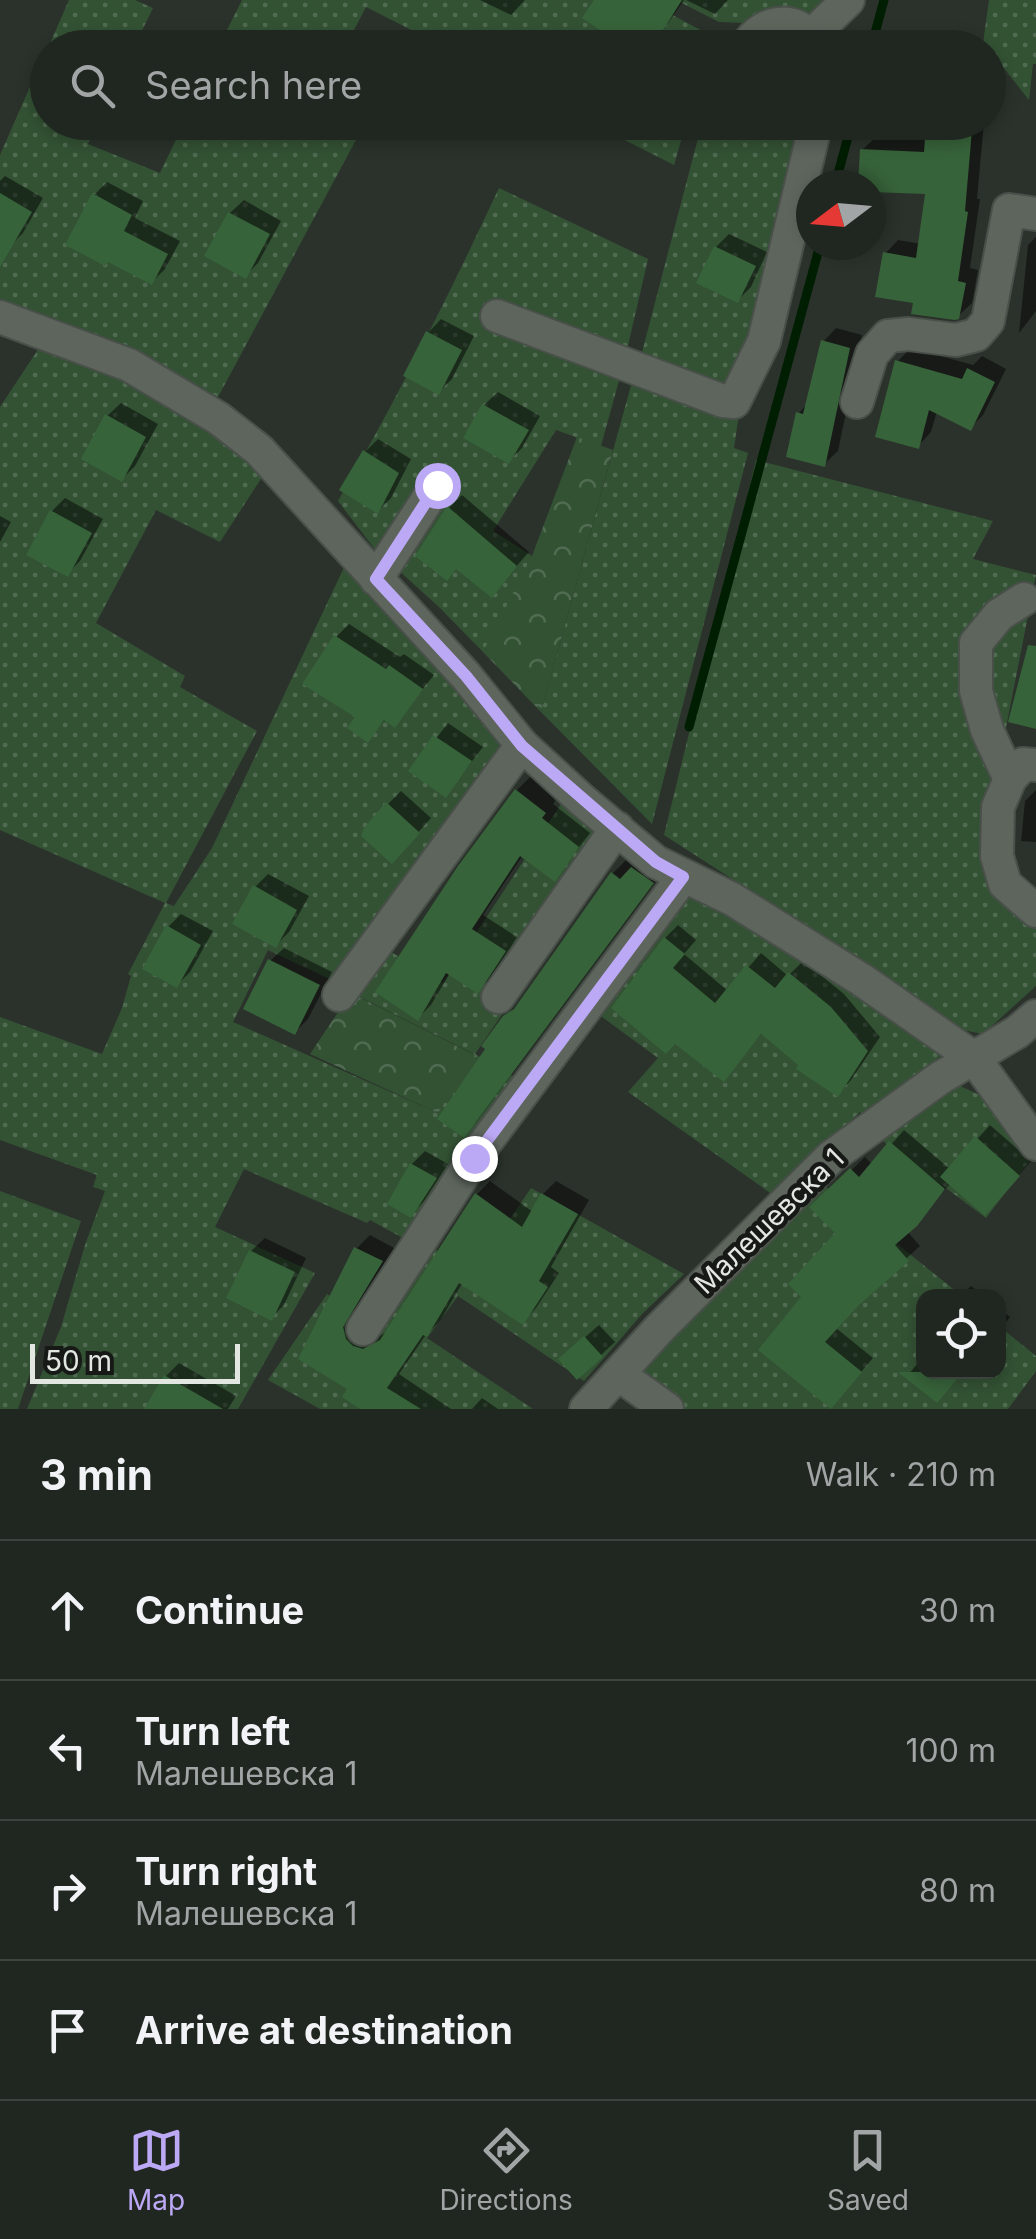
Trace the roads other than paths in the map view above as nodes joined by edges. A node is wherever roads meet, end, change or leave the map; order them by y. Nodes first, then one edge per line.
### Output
1 (848, 0) edge
2 (760, 30) edge
3 (799, 30) edge
4 (824, 30) edge
5 (812, 140) edge
6 (1022, 212) edge
7 (497, 316) dead end
8 (0, 318) edge
9 (857, 402) dead end
10 (437, 485) dead end
11 (376, 579) junction
12 (1024, 600) dead end
13 (522, 746) junction
14 (1023, 772) edge
15 (617, 828) junction
16 (683, 877) junction
17 (1036, 911) edge
18 (339, 995) dead end
19 (498, 997) dead end
20 (1036, 1016) edge
21 (974, 1058) junction
22 (1036, 1144) edge
23 (363, 1329) dead end
24 (618, 1374) junction
25 (586, 1409) edge
26 (667, 1409) edge

1 - 4 street
2 - 3 street
5 - 7 street
6 - 9 street
8 - 11 street
10 - 11 street
11 - 13 street
12 - 14 street
13 - 15 street
13 - 18 street
14 - 17 street
15 - 16 street
15 - 19 street
16 - 21 street
16 - 23 street
20 - 21 street, Малешевска 1
21 - 22 street
21 - 24 street, Малешевска 1
24 - 25 street, Малешевска 1
24 - 26 street

